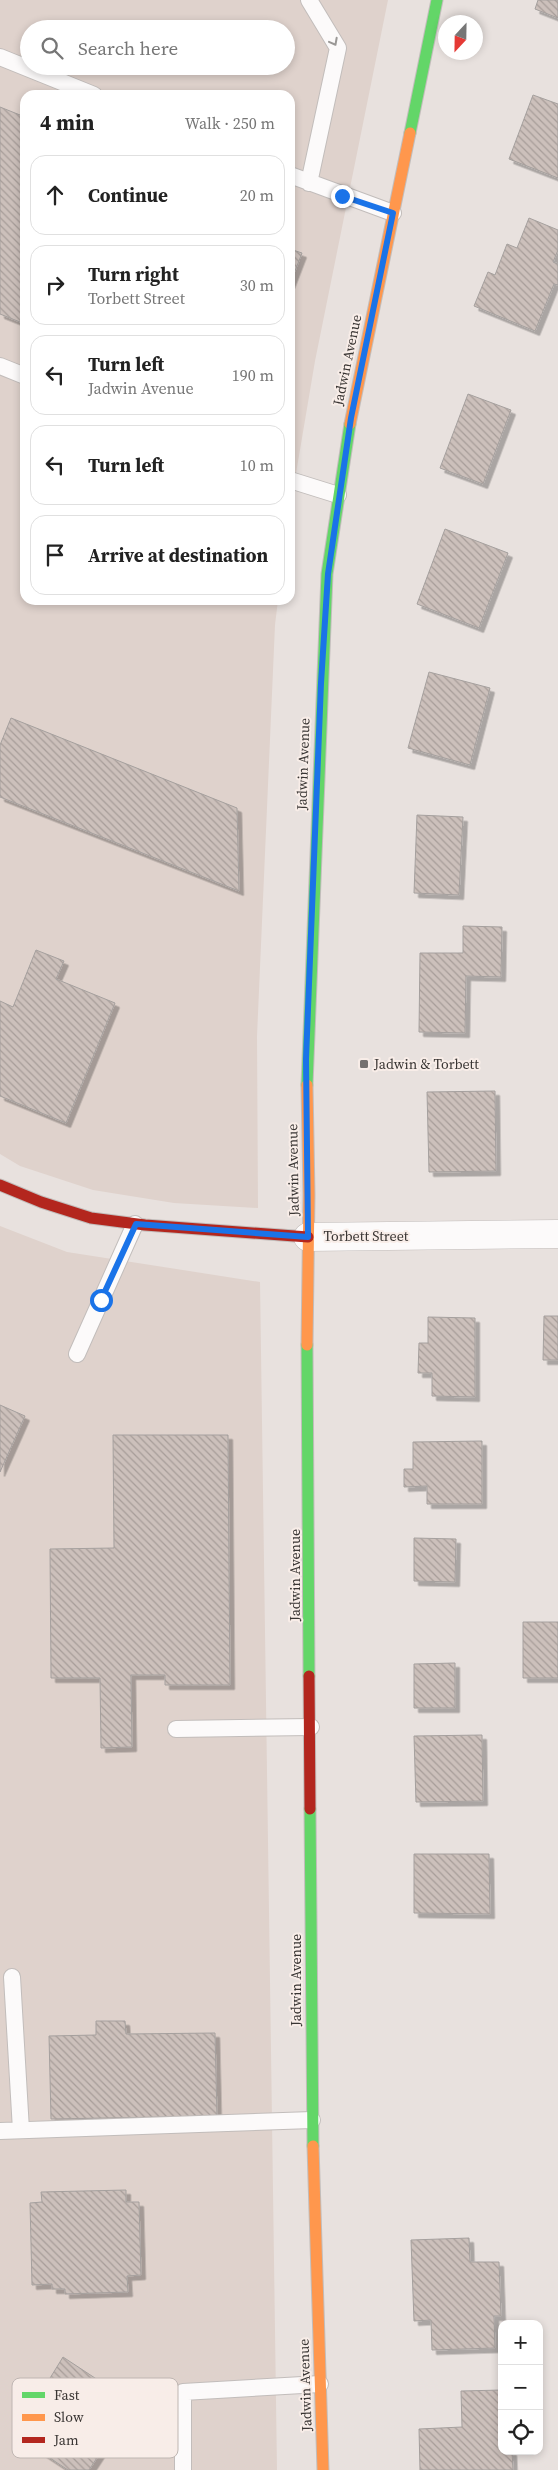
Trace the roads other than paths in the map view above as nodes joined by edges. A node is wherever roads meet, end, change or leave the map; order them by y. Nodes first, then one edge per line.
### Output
1 (309, 0) edge
2 (437, 0) edge
3 (0, 57) edge
4 (20, 65) edge
5 (45, 75) edge
6 (82, 90) edge
7 (295, 177) edge
8 (309, 183) junction
9 (393, 213) junction
10 (0, 366) edge
11 (20, 374) edge
12 (295, 482) edge
13 (338, 495) junction
14 (0, 1185) edge
15 (136, 1224) junction
16 (558, 1234) edge
17 (308, 1237) junction
18 (77, 1354) dead end
19 (311, 1727) junction
20 (176, 1729) dead end
21 (12, 1977) dead end
22 (7, 1996) edge
23 (312, 2120) junction
24 (21, 2130) junction
25 (0, 2132) edge
26 (320, 2384) junction
27 (183, 2470) edge
28 (322, 2470) edge

1 -> 8 lane
2 - 9 main road, Jadwin Avenue
3 - 4 lane
5 - 6 lane
7 - 8 lane
8 - 9 lane
9 - 13 main road, Jadwin Avenue
10 - 11 lane
12 - 13 lane
13 - 17 main road, Jadwin Avenue
14 - 15 main road, Torbett Street
15 - 17 main road, Torbett Street
15 - 18 lane
16 - 17 street, Torbett Street
17 - 19 main road, Jadwin Avenue
19 - 20 lane
19 - 23 main road, Jadwin Avenue
21 - 22 lane
22 - 24 lane
23 - 24 lane
23 - 26 main road, Jadwin Avenue
24 - 25 lane
26 - 27 lane
26 - 28 main road, Jadwin Avenue

